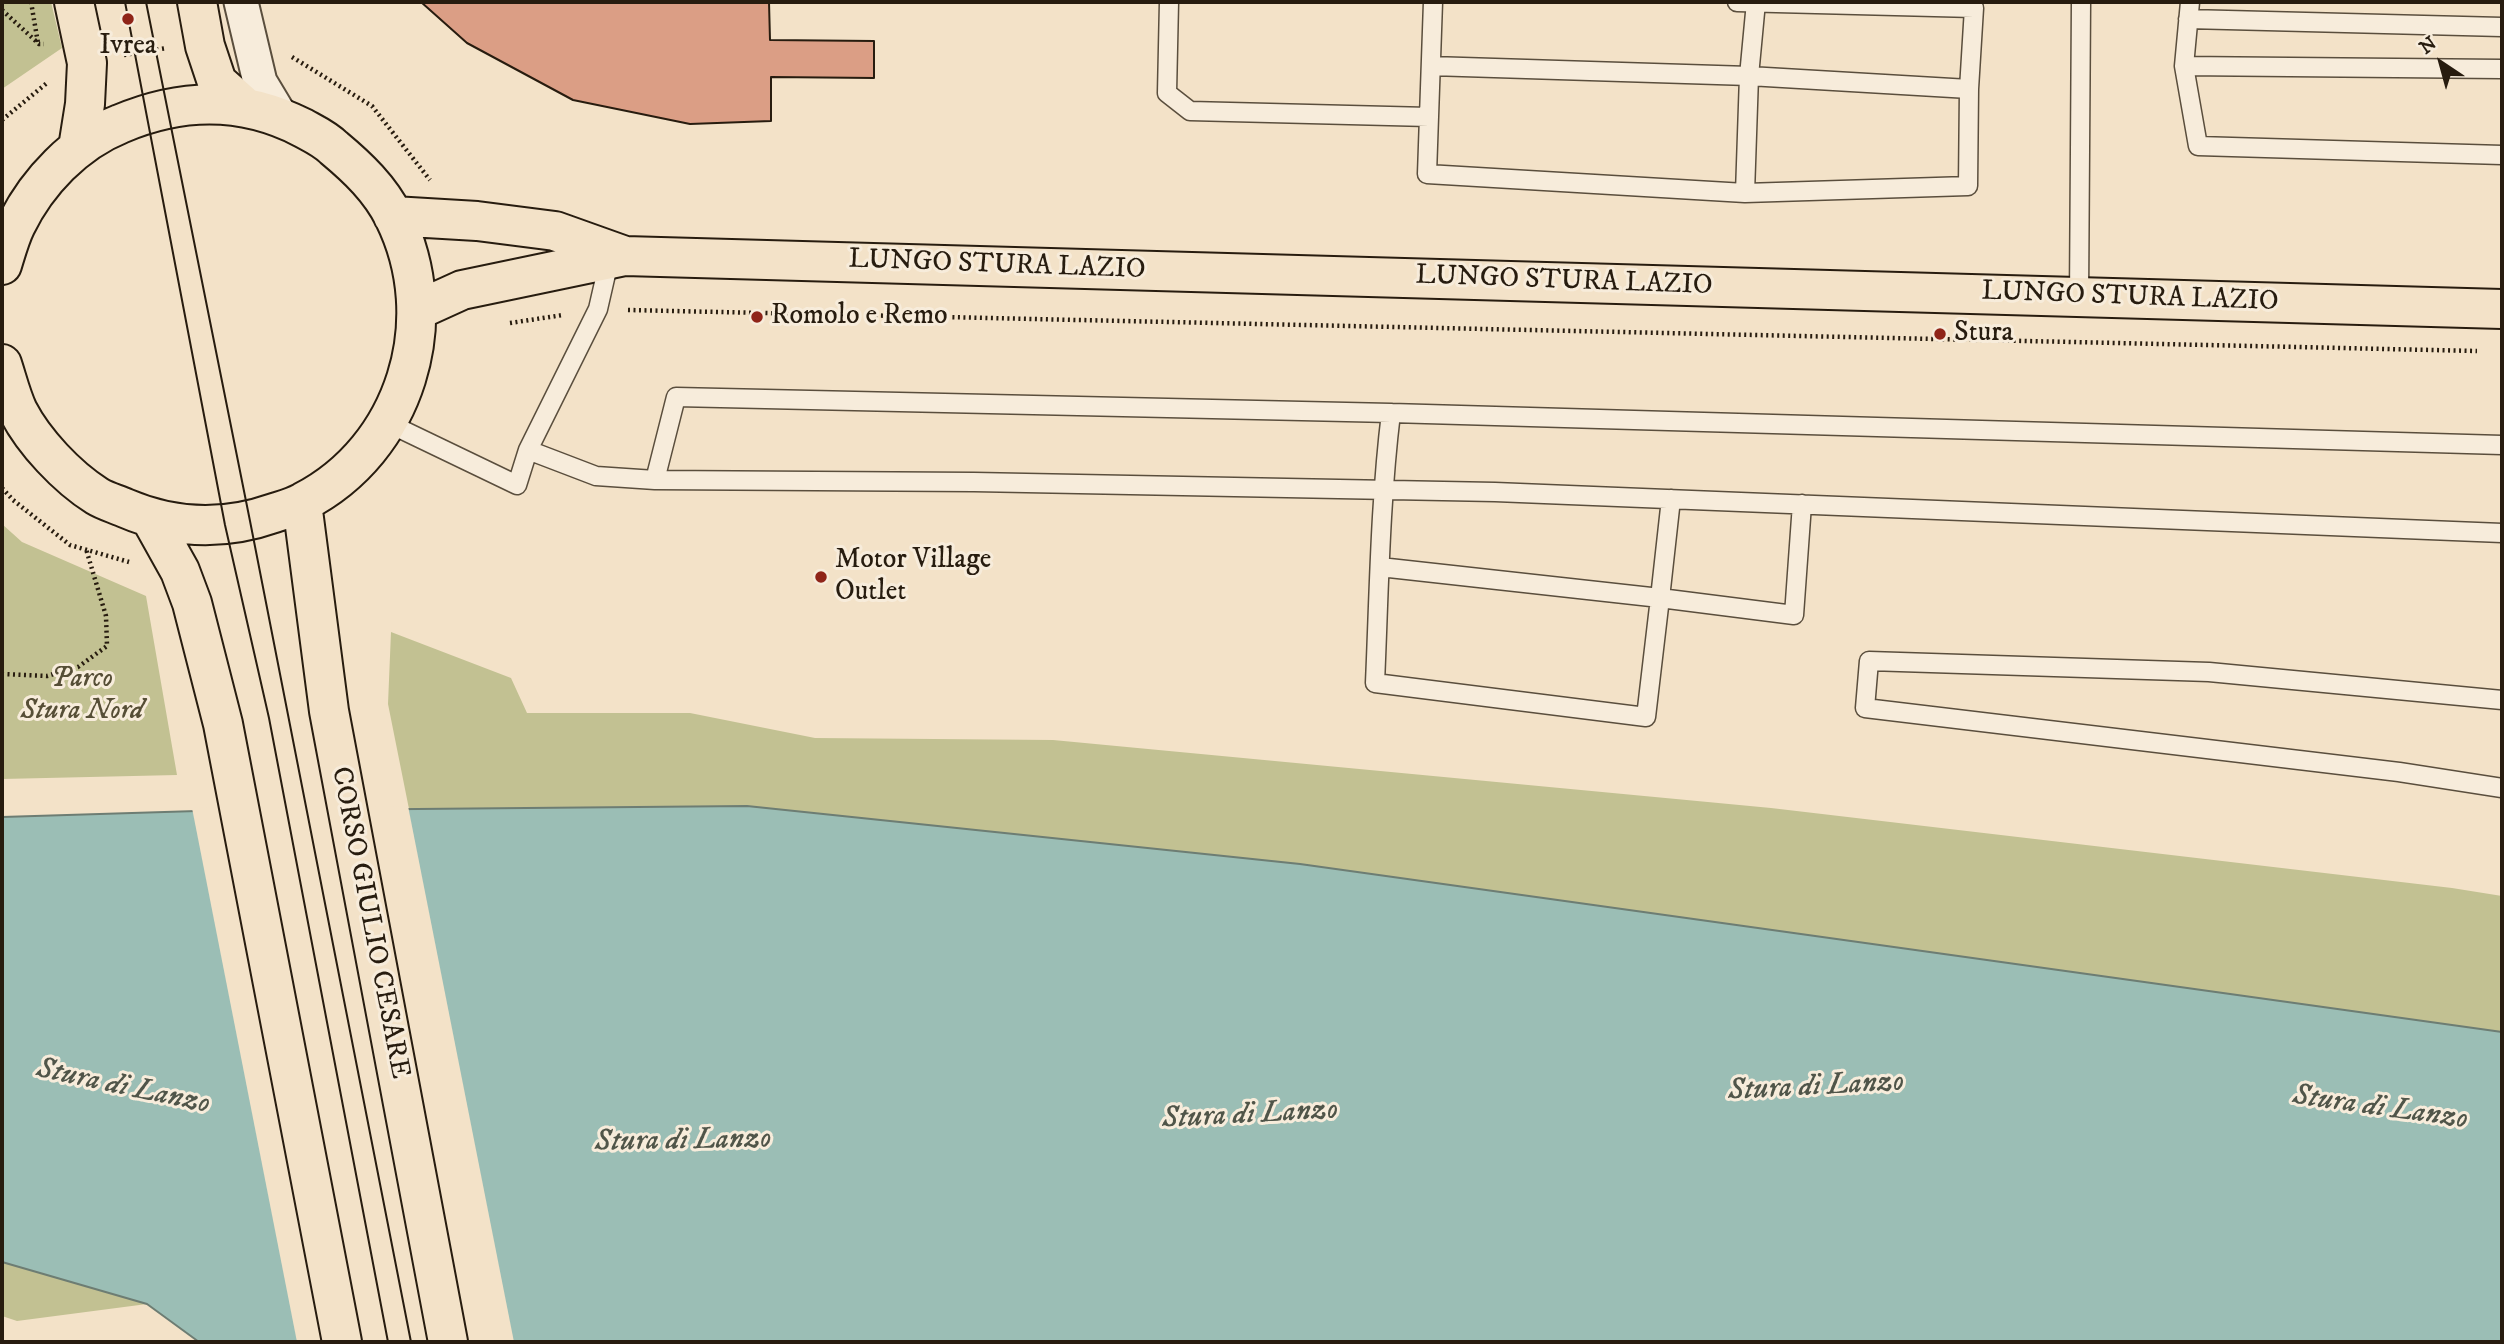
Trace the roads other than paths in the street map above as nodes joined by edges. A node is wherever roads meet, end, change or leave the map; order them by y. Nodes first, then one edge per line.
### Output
1 (74, 2) edge
2 (197, 2) edge
3 (242, 2) edge
4 (1169, 2) edge
5 (1433, 2) edge
6 (1737, 2) edge
7 (1756, 2) edge
8 (2081, 2) edge
9 (2189, 10) edge
10 (2502, 27) edge
11 (1431, 66) junction
12 (2184, 66) junction
13 (2502, 69) edge
14 (1749, 76) junction
15 (1969, 89) junction
16 (263, 112) junction
17 (1429, 117) junction
18 (78, 148) junction
19 (2502, 155) edge
20 (1745, 193) junction
21 (393, 216) junction
22 (617, 258) junction
23 (2, 265) edge
24 (2079, 298) junction
25 (2502, 309) edge
26 (418, 310) junction
27 (2, 364) edge
28 (1391, 413) junction
29 (388, 423) junction
30 (2502, 445) edge
31 (528, 450) junction
32 (655, 480) junction
33 (1383, 490) junction
34 (1671, 499) junction
35 (302, 503) junction
36 (1802, 504) junction
37 (151, 519) junction
38 (2502, 533) edge
39 (1380, 567) junction
40 (1660, 598) junction
41 (2502, 700) edge
42 (2502, 788) edge
43 (342, 1342) edge
44 (448, 1342) edge

1 - 18 main road
2 - 16 main road
3 - 16 street
4 - 17 lane
5 - 11 lane
6 - 7 lane
7 - 14 lane
7 - 15 lane
8 - 24 lane
9 - 10 lane
9 - 12 lane
11 - 14 lane
11 - 17 lane
12 - 13 lane
12 - 19 lane
14 - 15 lane
14 - 20 lane
15 - 20 lane
16 - 18 main road
16 - 21 main road
17 - 20 lane
18 - 23 main road
21 - 22 main road, LUNGO STURA LAZIO
21 - 26 main road
22 - 24 main road, LUNGO STURA LAZIO
22 - 26 main road, LUNGO STURA LAZIO
22 - 31 lane
24 - 25 main road, LUNGO STURA LAZIO
26 - 29 main road
27 - 37 main road
28 - 30 lane
28 - 32 lane
28 - 33 lane
29 - 31 lane
29 - 35 main road
31 - 32 lane
32 - 33 lane
33 - 34 lane
33 - 39 lane
34 - 36 lane
34 - 40 lane
35 - 37 main road
35 - 44 main road, CORSO GIULIO CESARE
36 - 38 lane
36 - 40 lane
37 - 43 main road
39 - 40 lane
39 - 40 lane
41 - 42 lane

